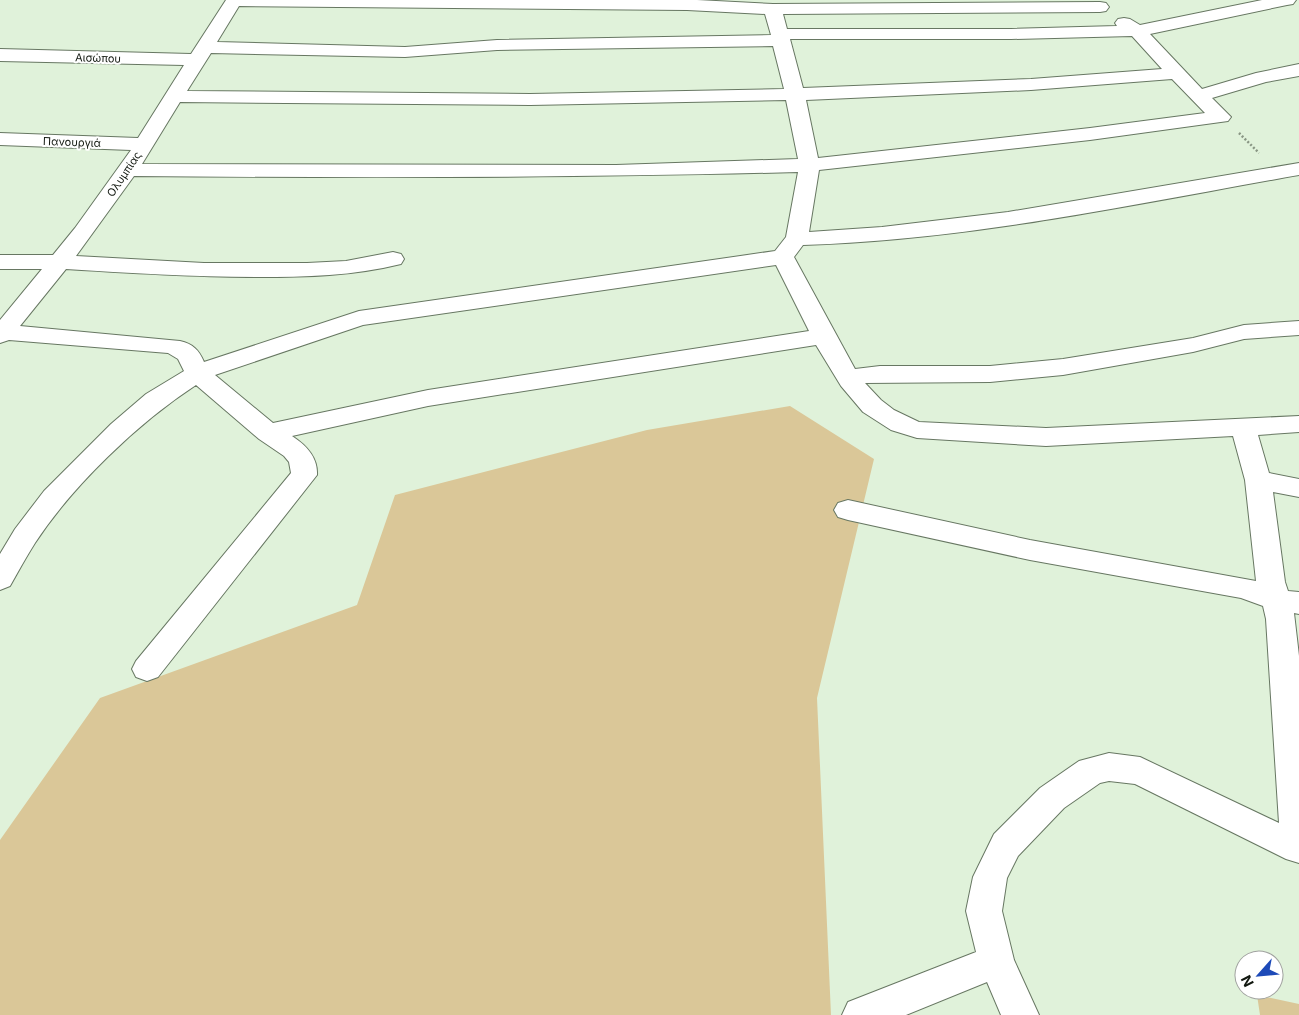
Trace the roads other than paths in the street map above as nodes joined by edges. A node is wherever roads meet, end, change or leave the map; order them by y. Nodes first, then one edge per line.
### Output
1 (1287, 0) edge
2 (234, 1) edge
3 (688, 2) edge
4 (1096, 4) edge
5 (773, 9) junction
6 (1137, 31) junction
7 (780, 37) junction
8 (200, 54) junction
9 (0, 55) edge
10 (1299, 70) edge
11 (1177, 74) junction
12 (795, 95) junction
13 (174, 96) junction
14 (1198, 96) junction
15 (0, 139) edge
16 (144, 144) junction
17 (809, 165) junction
18 (128, 170) junction
19 (1290, 171) edge
20 (790, 248) junction
21 (394, 258) dead end
22 (0, 262) edge
23 (60, 262) junction
24 (1299, 328) edge
25 (1, 334) edge
26 (824, 336) junction
27 (197, 373) junction
28 (848, 377) junction
29 (1299, 424) edge
30 (1243, 427) junction
31 (268, 433) junction
32 (1258, 480) junction
33 (1299, 488) edge
34 (848, 510) dead end
35 (0, 578) edge
36 (1288, 602) edge
37 (147, 669) dead end
38 (1298, 848) edge
39 (996, 961) junction
40 (861, 1015) edge
41 (1020, 1015) edge

1 - 6 street, Αισώπου
2 - 3 street
2 - 8 street, Ολυμπίας
3 - 5 street
4 - 5 street
4 - 6 street
5 - 7 street
6 - 7 street, Αισώπου
6 - 11 street
7 - 8 street, Αισώπου
7 - 12 street
8 - 9 street, Αισώπου
8 - 13 street, Ολυμπίας
10 - 14 street
11 - 12 street
11 - 14 street
12 - 13 street
12 - 17 street
13 - 16 street, Ολυμπίας
14 - 17 street
15 - 16 street, Πανουργιά
16 - 18 street, Ολυμπίας
17 - 18 street
17 - 20 street
18 - 23 street, Ολυμπίας
19 - 20 street
20 - 26 street
20 - 27 street
21 - 23 street
22 - 23 street
23 - 25 street, Ολυμπίας
24 - 28 street
25 - 27 street
26 - 28 street
26 - 31 street
27 - 31 street
27 - 35 street
28 - 30 street
29 - 30 street
30 - 32 street
31 - 37 street
32 - 33 street
32 - 36 street
34 - 36 street
36 - 38 street
38 - 39 street
39 - 40 street
39 - 41 street

